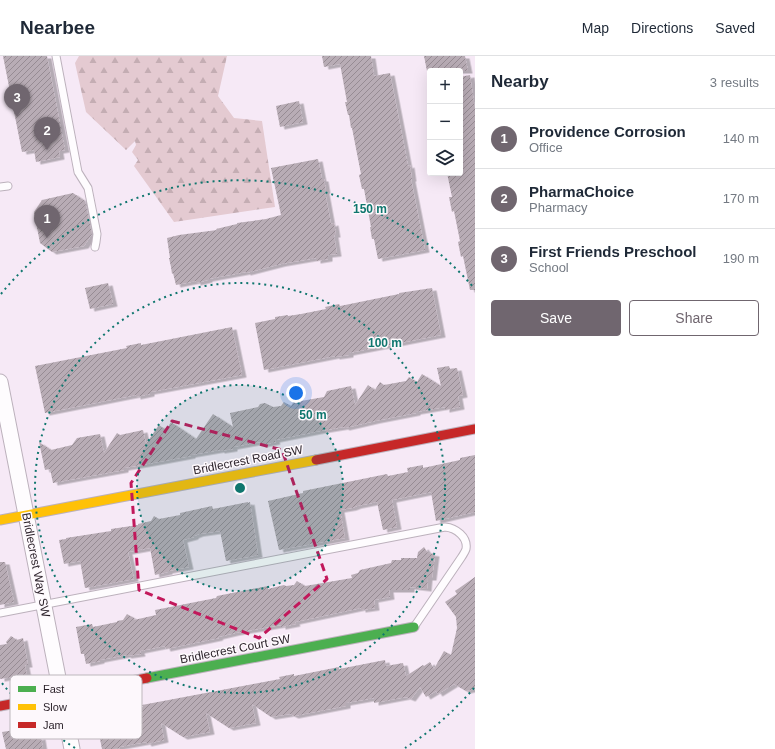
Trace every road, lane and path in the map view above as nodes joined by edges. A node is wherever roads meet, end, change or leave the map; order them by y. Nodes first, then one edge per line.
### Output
1 (56, 56) edge
2 (8, 186) dead end
3 (0, 187) edge
4 (95, 247) dead end
5 (0, 382) edge
6 (4, 426) edge
7 (475, 429) edge
8 (26, 515) junction
9 (0, 520) edge
10 (44, 605) junction
11 (0, 613) edge
12 (414, 627) joint
13 (57, 675) edge
14 (142, 679) edge
15 (10, 704) edge
16 (0, 706) edge
17 (70, 739) edge
18 (72, 749) edge

1 - 4 lane
2 - 3 lane
5 - 6 street, Bridlecrest Way SW
6 - 8 street, Bridlecrest Way SW
7 - 8 street, Bridlecrest Road SW
8 - 9 street, Bridlecrest Road SW
8 - 10 street, Bridlecrest Way SW
10 - 11 lane
10 - 12 lane
10 - 13 street, Bridlecrest Way SW
12 - 14 street, Bridlecrest Court SW
15 - 16 street, Bridlecrest Court SW
17 - 18 street, Bridlecrest Way SW

